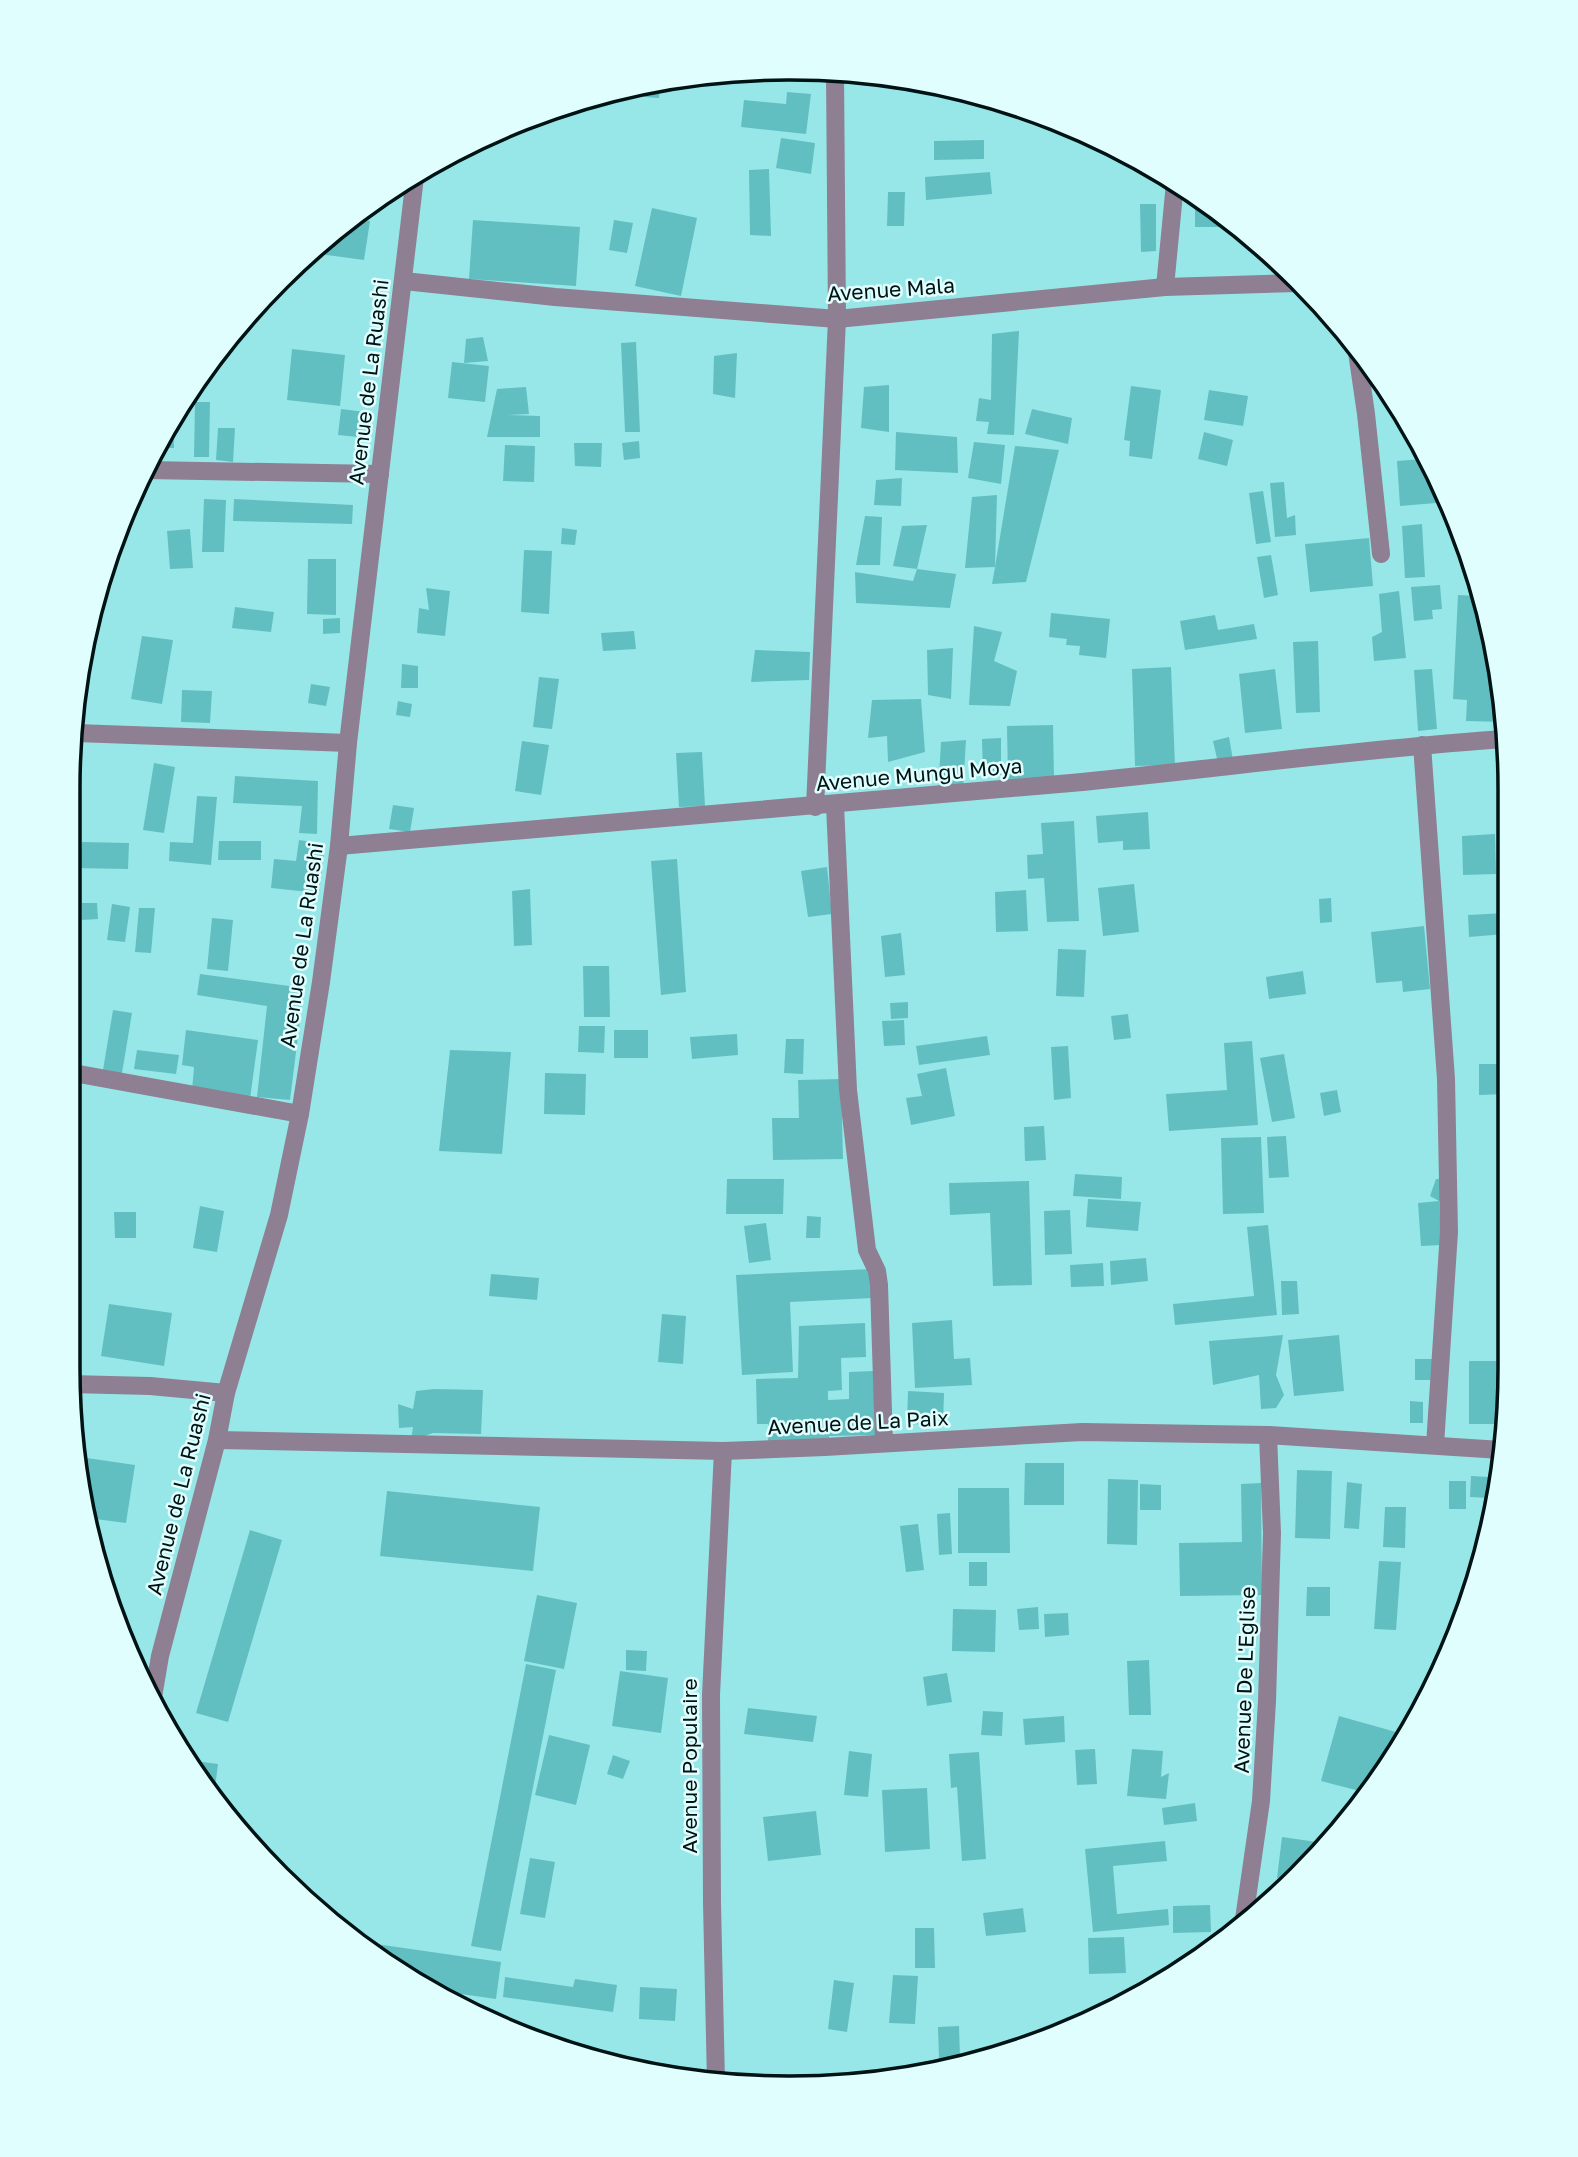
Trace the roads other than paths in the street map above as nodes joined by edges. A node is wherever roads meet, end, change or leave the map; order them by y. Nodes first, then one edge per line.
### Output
1 (835, 82) edge
2 (414, 188) edge
3 (1174, 194) edge
4 (404, 281) junction
5 (1285, 283) edge
6 (1166, 287) junction
7 (837, 319) junction
8 (1359, 369) edge
9 (157, 470) edge
10 (380, 474) junction
11 (1381, 554) dead end
12 (83, 733) edge
13 (1496, 740) edge
14 (348, 743) junction
15 (1422, 745) junction
16 (835, 805) junction
17 (814, 807) junction
18 (338, 846) junction
19 (80, 1074) edge
20 (300, 1114) junction
21 (81, 1384) edge
22 (226, 1393) junction
23 (1268, 1435) junction
24 (217, 1440) junction
25 (884, 1443) junction
26 (1435, 1445) junction
27 (1492, 1449) edge
28 (723, 1451) junction
29 (155, 1684) edge
30 (1245, 1910) edge
31 (716, 2072) edge

1 - 7 street
2 - 4 street, Avenue de La Ruashi
3 - 6 street
4 - 7 street, Avenue Mala
4 - 10 street, Avenue de La Ruashi
5 - 6 street, Avenue Mala
6 - 7 street, Avenue Mala
7 - 17 street
8 - 11 street
9 - 10 street
10 - 14 street, Avenue de La Ruashi
12 - 14 street
13 - 15 street, Avenue Mungu Moya
14 - 18 street, Avenue de La Ruashi
15 - 16 street, Avenue Mungu Moya
15 - 26 street
16 - 17 street, Avenue Mungu Moya
16 - 25 street
17 - 18 street, Avenue Mungu Moya
18 - 20 street, Avenue de La Ruashi
19 - 20 street
20 - 22 street, Avenue de La Ruashi
21 - 22 street
22 - 24 street, Avenue de La Ruashi
23 - 25 street, Avenue de La Paix
23 - 26 street, Avenue de La Paix
23 - 30 street, Avenue De L'Eglise
24 - 28 street, Avenue de La Paix
24 - 29 street, Avenue de La Ruashi
25 - 28 street, Avenue de La Paix
26 - 27 street, Avenue de La Paix
28 - 31 street, Avenue Populaire

